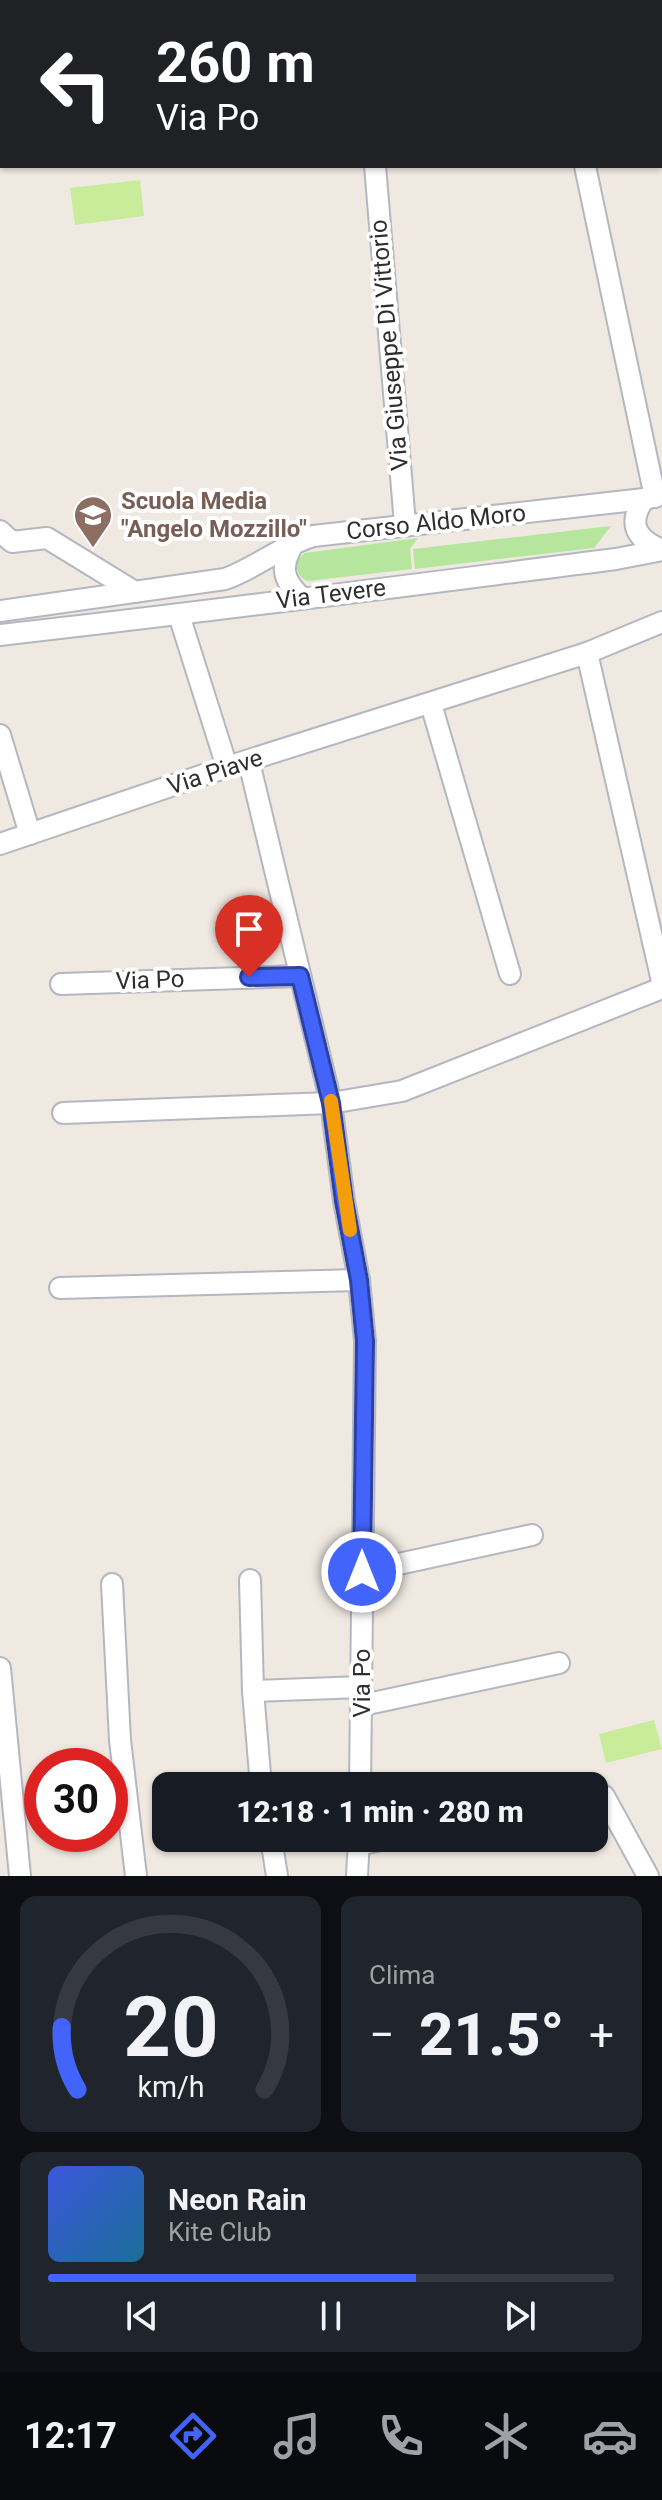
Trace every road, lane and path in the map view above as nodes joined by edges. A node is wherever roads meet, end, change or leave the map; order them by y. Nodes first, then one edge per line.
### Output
1 (375, 168) edge
2 (585, 168) edge
3 (654, 497) edge
4 (405, 524) junction
5 (0, 531) edge
6 (295, 541) junction
7 (662, 550) edge
8 (135, 592) junction
9 (302, 598) junction
10 (0, 611) edge
11 (179, 615) junction
12 (662, 622) edge
13 (0, 635) edge
14 (587, 653) junction
15 (431, 704) junction
16 (0, 735) edge
17 (249, 762) junction
18 (227, 767) junction
19 (30, 834) junction
20 (0, 844) edge
21 (510, 974) dead end
22 (300, 976) junction
23 (662, 981) edge
24 (61, 984) dead end
25 (662, 988) edge
26 (331, 1103) junction
27 (63, 1113) dead end
28 (359, 1280) junction
29 (60, 1288) dead end
30 (532, 1535) dead end
31 (362, 1572) junction
32 (250, 1580) dead end
33 (112, 1584) dead end
34 (559, 1663) dead end
35 (0, 1668) edge
36 (253, 1691) junction
37 (362, 1696) junction
38 (260, 1772) edge
39 (360, 1772) edge
40 (608, 1803) edge
41 (273, 1852) edge
42 (358, 1852) edge
43 (20, 1876) edge
44 (136, 1876) edge
45 (277, 1876) edge
46 (357, 1876) edge
47 (648, 1876) edge

1 - 4 street, Via Giuseppe Di Vittorio
2 - 3 street
3 - 4 street, Corso Aldo Moro
3 - 7 street
4 - 6 street, Corso Aldo Moro
5 - 8 street
6 - 8 street, Corso Aldo Moro
6 - 9 street
7 - 9 street, Via Tevere
8 - 10 street, Corso Aldo Moro
9 - 11 street, Via Tevere
11 - 13 street, Via Tevere
11 - 18 street
12 - 14 street, Via Piave
14 - 15 street, Via Piave
14 - 23 street
15 - 17 street, Via Piave
15 - 21 street
16 - 19 street
17 - 18 street, Via Piave
17 - 22 street
18 - 19 street, Via Piave
19 - 20 street, Via Piave
22 - 24 street, Via Po
22 - 26 street, Via Po
25 - 26 street
26 - 27 street
26 - 28 street, Via Po
28 - 29 street
28 - 31 street, Via Po
30 - 31 street
31 - 37 street, Via Po
32 - 36 street
33 - 44 street
34 - 37 street
35 - 43 street
36 - 37 street
36 - 38 street
37 - 39 street, Via Po
40 - 47 street
41 - 45 street
42 - 46 street

